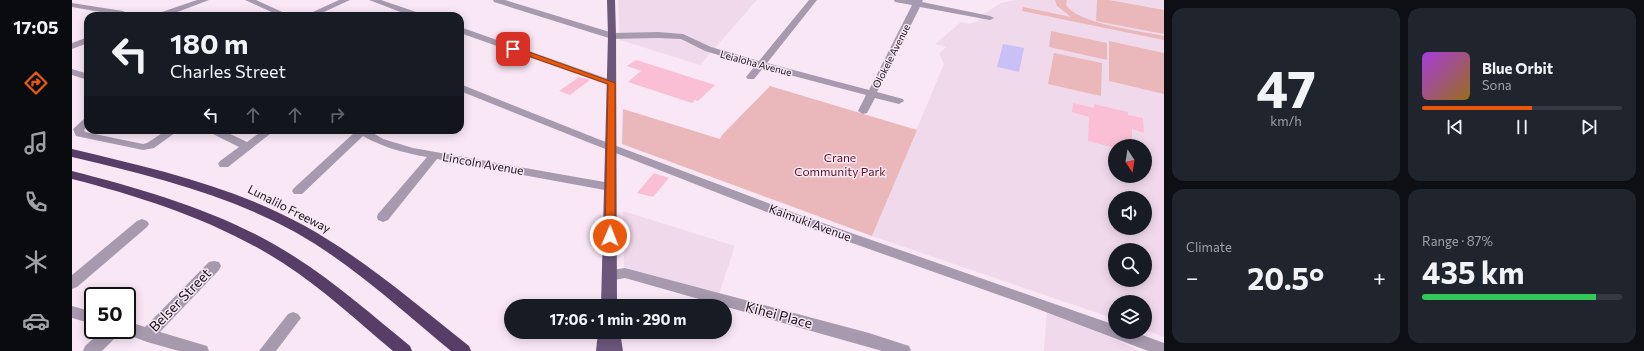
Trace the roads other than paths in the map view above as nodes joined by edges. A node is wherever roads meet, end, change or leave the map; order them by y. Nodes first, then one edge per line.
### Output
1 (205, 0) edge
2 (249, 0) edge
3 (346, 0) edge
4 (373, 0) edge
5 (497, 0) edge
6 (611, 0) edge
7 (813, 0) edge
8 (898, 0) edge
9 (918, 2) edge
10 (72, 5) edge
11 (117, 12) edge
12 (170, 12) edge
13 (278, 12) edge
14 (318, 12) edge
15 (408, 12) edge
16 (990, 18) dead end
17 (612, 23) junction
18 (586, 28) junction
19 (464, 31) edge
20 (612, 36) junction
21 (84, 42) edge
22 (72, 46) edge
23 (760, 64) junction
24 (72, 72) edge
25 (84, 76) edge
26 (751, 77) dead end
27 (611, 83) junction
28 (464, 89) edge
29 (872, 94) junction
30 (899, 102) dead end
31 (862, 110) dead end
32 (84, 124) edge
33 (168, 134) edge
34 (221, 134) edge
35 (265, 134) edge
36 (357, 134) edge
37 (368, 134) edge
38 (248, 147) junction
39 (611, 148) junction
40 (72, 152) edge
41 (434, 156) junction
42 (224, 164) dead end
43 (72, 176) edge
44 (610, 187) junction
45 (298, 191) dead end
46 (383, 217) dead end
47 (142, 224) dead end
48 (214, 266) dead end
49 (609, 275) junction
50 (72, 283) edge
51 (609, 299) edge
52 (72, 312) edge
53 (84, 315) edge
54 (293, 318) dead end
55 (136, 331) edge
56 (147, 335) junction
57 (104, 339) edge
58 (605, 339) edge
59 (613, 339) edge
60 (1164, 350) edge
61 (91, 351) edge
62 (201, 351) edge
63 (267, 351) edge
64 (404, 351) edge
65 (463, 351) edge
66 (604, 351) edge
67 (615, 351) edge
68 (903, 351) edge

1 - 12 street
2 - 13 street
3 - 14 street
4 - 15 street
5 - 18 street, Leialoha Avenue
6 - 17 main road
7 - 23 street
8 - 9 street
9 - 16 street
9 - 29 street, Olokele Avenue
10 - 11 street
17 - 18 street
17 - 20 main road
18 - 20 street, Leialoha Avenue
19 - 27 street
20 - 23 street, Leialoha Avenue
20 - 27 main road
21 - 22 street
23 - 26 street
23 - 29 street, Leialoha Avenue
24 - 25 street
27 - 39 main road
28 - 39 street, Kaimuki Avenue
29 - 30 street, Leialoha Avenue
29 - 31 street, Olokele Avenue
32 - 33 street
34 - 38 street
35 - 38 street
36 - 45 street
37 - 41 street, Lincoln Avenue
38 - 42 street
39 - 44 main road
39 - 60 street, Kaimuki Avenue
40 - 65 highway, Lunalilo Freeway
41 - 44 street, Lincoln Avenue
41 - 46 street
43 - 64 highway
44 - 49 main road
47 - 50 street
48 - 56 street, Belser Street
49 - 51 main road
49 - 68 street, Kihei Place
52 - 53 street
54 - 63 street
55 - 56 street
56 - 62 street
57 - 61 street
58 - 66 main road
59 - 67 main road

